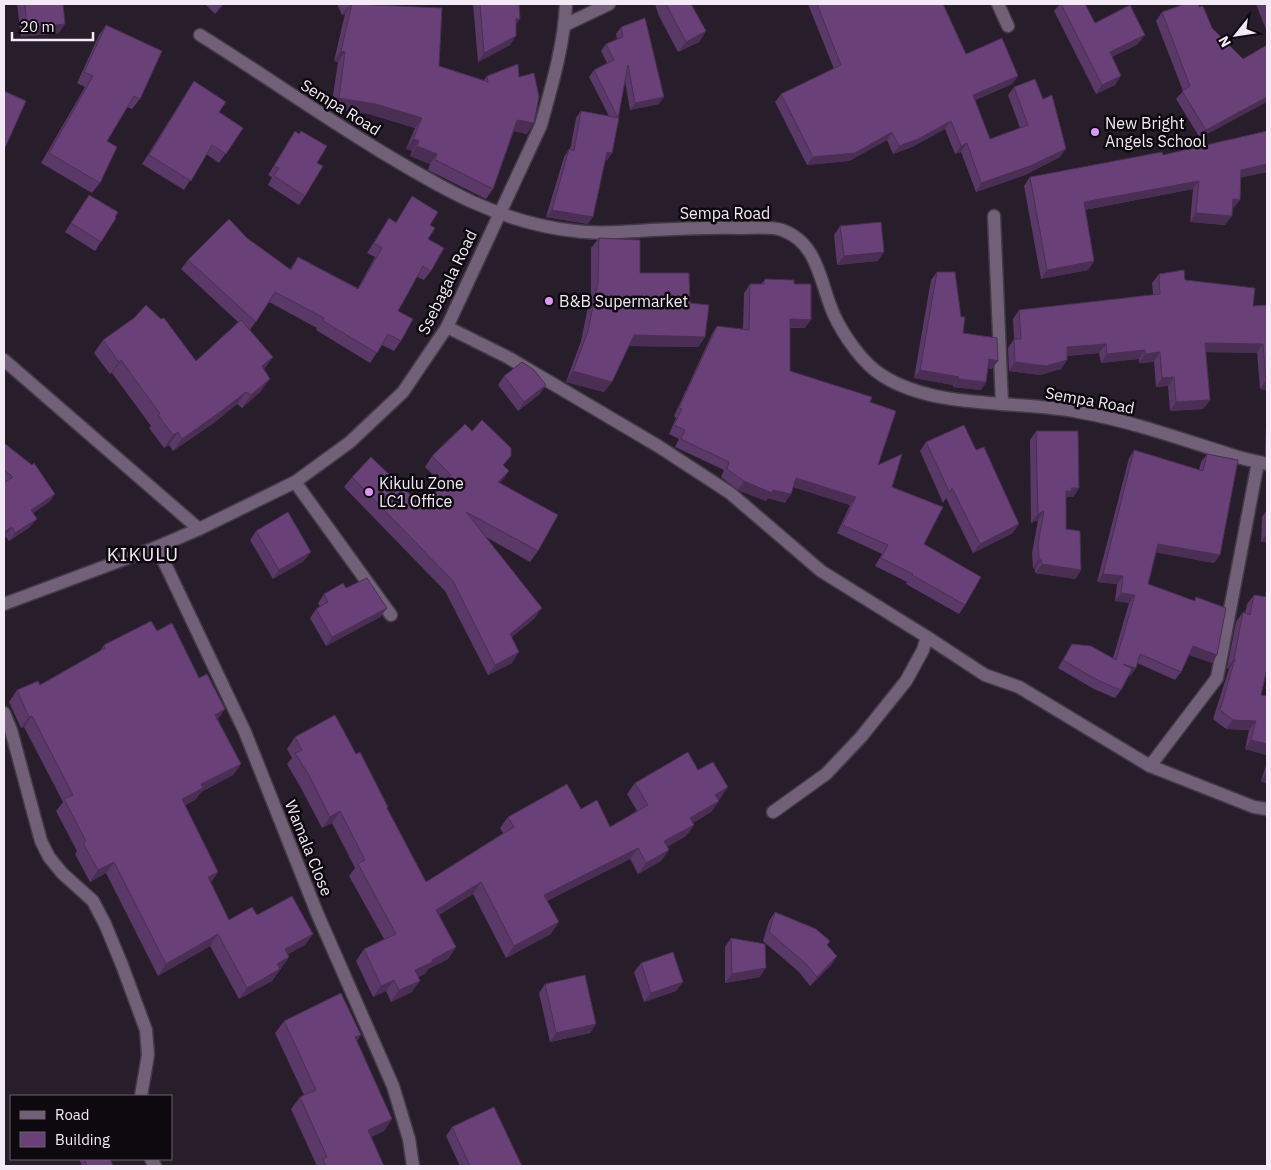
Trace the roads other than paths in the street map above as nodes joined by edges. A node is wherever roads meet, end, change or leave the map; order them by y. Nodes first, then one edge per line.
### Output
1 (566, 4) edge
2 (609, 4) edge
3 (998, 4) edge
4 (565, 24) junction
5 (1008, 26) dead end
6 (200, 35) dead end
7 (498, 214) junction
8 (994, 216) dead end
9 (447, 327) junction
10 (4, 360) edge
11 (1002, 404) junction
12 (1263, 463) edge
13 (295, 482) junction
14 (199, 529) junction
15 (157, 547) junction
16 (4, 604) edge
17 (391, 615) dead end
18 (927, 637) junction
19 (4, 713) edge
20 (1150, 766) junction
21 (1267, 809) edge
22 (773, 812) dead end
23 (141, 1095) edge
24 (413, 1166) edge

1 - 4 street, Ssebagala Road
2 - 4 street
3 - 5 street
4 - 7 street, Ssebagala Road
6 - 7 street, Sempa Road
7 - 9 street, Ssebagala Road
7 - 11 street, Sempa Road
8 - 11 street
9 - 13 street, Ssebagala Road
9 - 18 street
10 - 14 street
11 - 12 street, Sempa Road
12 - 20 street
13 - 14 street, Ssebagala Road
13 - 17 street
14 - 15 street, Ssebagala Road
15 - 16 street, Ssebagala Road
15 - 24 street, Wamala Close
18 - 20 street
18 - 22 street
19 - 23 street
20 - 21 street

